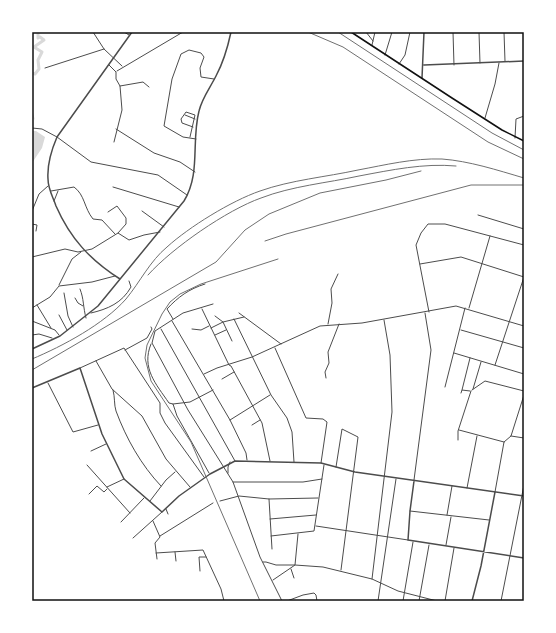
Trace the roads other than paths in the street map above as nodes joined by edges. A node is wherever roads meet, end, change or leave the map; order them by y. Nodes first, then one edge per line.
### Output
1 (93, 32) edge
2 (124, 32) edge
3 (132, 32) edge
4 (184, 32) edge
5 (231, 32) edge
6 (351, 32) edge
7 (366, 32) edge
8 (375, 32) edge
9 (392, 32) edge
10 (410, 32) edge
11 (424, 32) edge
12 (453, 32) edge
13 (478, 32) edge
14 (504, 32) edge
15 (129, 36) junction
16 (373, 41) junction
17 (371, 46) junction
18 (104, 49) junction
19 (385, 55) junction
20 (114, 58) junction
21 (524, 61) edge
22 (505, 62) junction
23 (480, 63) junction
24 (499, 63) junction
25 (399, 64) junction
26 (109, 65) junction
27 (424, 65) junction
28 (454, 65) junction
29 (123, 67) junction
30 (45, 68) dead end
31 (116, 72) junction
32 (214, 79) junction
33 (422, 79) junction
34 (120, 86) junction
35 (149, 87) dead end
36 (185, 115) junction
37 (524, 116) edge
38 (485, 118) junction
39 (195, 119) junction
40 (193, 127) junction
41 (34, 128) edge
42 (116, 129) junction
43 (57, 137) junction
44 (190, 138) junction
45 (514, 138) junction
46 (196, 139) junction
47 (524, 141) edge
48 (114, 142) dead end
49 (195, 172) junction
50 (48, 185) junction
51 (113, 187) dead end
52 (50, 191) junction
53 (59, 191) junction
54 (187, 196) junction
55 (54, 201) junction
56 (179, 207) junction
57 (142, 211) dead end
58 (32, 212) edge
59 (108, 212) dead end
60 (478, 215) dead end
61 (32, 224) edge
62 (164, 227) junction
63 (524, 229) edge
64 (36, 231) dead end
65 (160, 232) junction
66 (118, 233) junction
67 (115, 234) junction
68 (490, 236) junction
69 (524, 245) edge
70 (82, 251) junction
71 (85, 251) junction
72 (32, 257) edge
73 (420, 264) junction
74 (482, 264) junction
75 (338, 274) dead end
76 (115, 276) junction
77 (524, 277) edge
78 (121, 279) junction
79 (129, 281) dead end
80 (205, 284) dead end
81 (59, 286) junction
82 (80, 289) dead end
83 (64, 293) dead end
84 (76, 298) dead end
85 (213, 304) dead end
86 (37, 305) junction
87 (83, 306) junction
88 (32, 308) edge
89 (202, 308) junction
90 (465, 308) junction
91 (469, 309) junction
92 (425, 312) junction
93 (429, 312) junction
94 (91, 313) junction
95 (238, 313) dead end
96 (59, 315) dead end
97 (215, 316) dead end
98 (244, 316) junction
99 (86, 318) junction
100 (384, 319) junction
101 (173, 320) junction
102 (234, 320) junction
103 (32, 321) edge
104 (223, 322) junction
105 (511, 322) junction
106 (328, 324) junction
107 (339, 324) junction
108 (210, 326) junction
109 (524, 326) edge
110 (73, 327) junction
111 (151, 327) dead end
112 (211, 328) junction
113 (51, 329) junction
114 (160, 329) junction
115 (192, 329) dead end
116 (460, 329) junction
117 (226, 330) junction
118 (68, 331) junction
119 (32, 335) edge
120 (215, 335) junction
121 (60, 336) junction
122 (53, 340) junction
123 (232, 341) dead end
124 (504, 342) junction
125 (152, 343) junction
126 (281, 344) junction
127 (275, 347) junction
128 (524, 348) edge
129 (32, 349) edge
130 (125, 350) junction
131 (454, 353) junction
132 (252, 357) junction
133 (470, 358) junction
134 (96, 361) junction
135 (481, 361) junction
136 (229, 365) junction
137 (495, 365) junction
138 (80, 368) junction
139 (234, 372) junction
140 (204, 374) junction
141 (524, 374) edge
142 (326, 378) dead end
143 (222, 379) dead end
144 (48, 382) junction
145 (445, 387) dead end
146 (32, 388) edge
147 (112, 389) junction
148 (213, 390) junction
149 (462, 390) junction
150 (472, 391) junction
151 (524, 391) edge
152 (461, 393) dead end
153 (271, 394) junction
154 (524, 394) edge
155 (200, 397) junction
156 (521, 403) junction
157 (173, 404) junction
158 (186, 404) junction
159 (524, 404) edge
160 (252, 406) junction
161 (230, 420) junction
162 (260, 420) junction
163 (252, 424) dead end
164 (98, 425) junction
165 (459, 430) junction
166 (476, 436) junction
167 (510, 436) junction
168 (524, 438) edge
169 (458, 440) dead end
170 (504, 442) junction
171 (106, 444) junction
172 (91, 451) dead end
173 (235, 461) junction
174 (247, 461) junction
175 (230, 462) junction
176 (270, 462) junction
177 (294, 462) junction
178 (321, 463) junction
179 (325, 464) junction
180 (87, 465) dead end
181 (223, 465) junction
182 (336, 467) junction
183 (175, 472) junction
184 (354, 472) junction
185 (210, 474) junction
186 (228, 474) junction
187 (386, 477) junction
188 (204, 478) junction
189 (396, 478) junction
190 (124, 479) junction
191 (322, 479) junction
192 (414, 481) junction
193 (233, 482) junction
194 (524, 485) edge
195 (161, 486) junction
196 (452, 486) junction
197 (106, 487) junction
198 (190, 488) junction
199 (467, 488) junction
200 (108, 489) junction
201 (495, 492) junction
202 (89, 494) dead end
203 (239, 496) junction
204 (523, 496) edge
205 (144, 498) junction
206 (268, 498) junction
207 (319, 498) junction
208 (220, 501) dead end
209 (150, 502) junction
210 (213, 503) dead end
211 (166, 508) junction
212 (410, 511) junction
213 (162, 512) junction
214 (130, 513) junction
215 (168, 514) dead end
216 (316, 515) junction
217 (447, 516) junction
218 (450, 517) junction
219 (270, 519) junction
220 (489, 520) junction
221 (153, 521) junction
222 (121, 522) dead end
223 (315, 526) junction
224 (346, 531) junction
225 (298, 534) junction
226 (160, 536) junction
227 (271, 536) junction
228 (378, 536) junction
229 (389, 537) junction
230 (133, 538) dead end
231 (408, 540) junction
232 (413, 541) junction
233 (429, 543) junction
234 (445, 546) junction
235 (454, 547) junction
236 (272, 550) dead end
237 (175, 552) junction
238 (156, 553) junction
239 (484, 553) junction
240 (206, 556) junction
241 (510, 556) junction
242 (524, 558) edge
243 (157, 559) dead end
244 (176, 561) dead end
245 (263, 562) junction
246 (295, 564) junction
247 (291, 569) junction
248 (341, 570) junction
249 (200, 572) dead end
250 (294, 578) dead end
251 (272, 580) junction
252 (372, 580) junction
253 (381, 582) junction
254 (405, 592) junction
255 (419, 597) junction
256 (224, 601) edge
257 (282, 601) edge
258 (287, 601) edge
259 (317, 601) edge
260 (378, 601) edge
261 (403, 601) edge
262 (419, 601) edge
263 (437, 601) edge
264 (445, 601) edge
265 (472, 601) edge
266 (501, 601) edge

1 - 18 street
2 - 15 street
3 - 15 street
4 - 29 street
5 - 32 street
6 - 17 main road
7 - 16 street
8 - 16 street
9 - 19 street
10 - 25 street
11 - 27 street
12 - 28 street
13 - 23 street
14 - 22 street
15 - 20 street
16 - 17 street
17 - 19 main road
18 - 20 street
18 - 30 street
19 - 25 main road
20 - 26 street
20 - 29 street
21 - 22 street
22 - 24 street
23 - 24 street
23 - 28 street
24 - 38 street
25 - 33 main road
26 - 31 street
26 - 43 street
27 - 28 street
27 - 33 street
29 - 31 street
31 - 34 street
32 - 44 street
32 - 46 street
33 - 38 main road
34 - 35 street
34 - 42 street
36 - 39 street
36 - 39 street
36 - 40 street
37 - 45 street
38 - 45 main road
39 - 40 street
40 - 44 street
41 - 43 street
42 - 48 street
42 - 49 street
43 - 50 street
43 - 54 street
44 - 46 street
45 - 47 main road
46 - 49 street
49 - 54 street
50 - 52 street
50 - 58 street
51 - 56 street
52 - 53 street
52 - 55 street
53 - 55 street
53 - 67 street
54 - 56 street
55 - 71 street
56 - 62 street
57 - 62 street
59 - 66 street
60 - 63 street
61 - 64 street
62 - 65 street
65 - 66 street
65 - 78 street
66 - 67 street
67 - 71 street
68 - 69 street
68 - 73 street
68 - 74 street
70 - 71 street
70 - 72 street
70 - 81 street
71 - 76 street
73 - 74 street
73 - 93 street
74 - 77 street
74 - 91 street
75 - 106 street
76 - 78 street
76 - 81 street
77 - 105 street
78 - 94 street
79 - 94 street
80 - 101 street
81 - 86 street
82 - 87 street
83 - 110 street
84 - 87 street
85 - 89 street
86 - 88 street
86 - 113 street
87 - 99 street
89 - 101 street
89 - 108 street
90 - 91 street
90 - 93 street
90 - 116 street
91 - 105 street
92 - 93 street
92 - 100 street
92 - 192 street
94 - 99 street
95 - 98 street
96 - 118 street
97 - 104 street
98 - 102 street
98 - 126 street
99 - 110 street
100 - 107 street
100 - 187 street
101 - 114 street
101 - 140 street
102 - 104 street
102 - 132 street
103 - 113 street
104 - 112 street
104 - 117 street
105 - 109 street
105 - 124 street
106 - 107 street
106 - 126 street
107 - 142 street
108 - 112 street
108 - 115 street
110 - 118 street
111 - 130 street
112 - 120 street
113 - 121 street
114 - 125 street
114 - 155 street
116 - 124 street
116 - 131 street
117 - 120 street
117 - 123 street
118 - 121 street
119 - 122 street
120 - 136 street
121 - 122 street
122 - 129 street
124 - 128 street
124 - 137 street
125 - 157 street
125 - 158 street
126 - 127 street
127 - 132 street
127 - 178 street
130 - 134 street
130 - 188 street
131 - 133 street
131 - 145 street
132 - 136 street
132 - 153 street
133 - 135 street
133 - 149 street
134 - 138 street
134 - 147 street
135 - 137 street
135 - 150 street
136 - 139 street
136 - 140 street
137 - 141 street
138 - 144 street
138 - 164 street
139 - 143 street
139 - 160 street
140 - 148 street
144 - 146 street
144 - 164 street
147 - 183 street
147 - 195 street
148 - 155 street
148 - 161 street
149 - 150 street
149 - 152 street
150 - 151 street
150 - 165 street
153 - 160 street
153 - 177 street
154 - 156 street
155 - 158 street
155 - 173 street
156 - 159 street
156 - 167 street
157 - 158 street
157 - 185 street
158 - 181 street
160 - 161 street
160 - 162 street
161 - 174 street
162 - 163 street
162 - 176 street
164 - 171 street
165 - 166 street
165 - 169 street
166 - 170 street
166 - 199 street
167 - 168 street
167 - 170 street
170 - 201 street
171 - 172 street
171 - 190 street
173 - 174 street
173 - 175 street
174 - 176 street
175 - 181 street
175 - 186 street
176 - 177 street
177 - 178 street
178 - 179 street
179 - 182 street
179 - 191 street
180 - 197 street
181 - 185 street
181 - 186 street
182 - 184 street
182 - 184 street
183 - 195 street
183 - 198 street
184 - 187 street
184 - 224 street
185 - 188 street
186 - 193 street
187 - 189 street
187 - 228 street
188 - 198 street
189 - 192 street
189 - 229 street
190 - 197 street
190 - 205 street
191 - 193 street
191 - 207 street
192 - 196 street
192 - 212 street
193 - 203 street
194 - 204 street
195 - 209 street
196 - 199 street
196 - 217 street
197 - 200 street
198 - 211 street
199 - 201 street
200 - 202 street
200 - 214 street
201 - 204 street
201 - 220 street
203 - 206 street
203 - 208 street
203 - 245 street
204 - 241 street
205 - 209 street
205 - 214 street
206 - 207 street
206 - 219 street
207 - 216 street
209 - 213 street
210 - 226 street
211 - 213 street
211 - 215 street
212 - 217 street
212 - 231 street
213 - 221 street
214 - 222 street
216 - 219 street
216 - 223 street
217 - 218 street
218 - 220 street
218 - 234 street
219 - 227 street
220 - 239 street
221 - 226 street
221 - 230 street
223 - 224 street
223 - 225 street
224 - 228 street
224 - 248 street
225 - 227 street
225 - 246 street
226 - 238 street
227 - 236 street
228 - 229 street
228 - 252 street
229 - 231 street
229 - 253 street
231 - 232 street
232 - 233 street
232 - 254 street
233 - 234 street
233 - 255 street
234 - 235 street
235 - 239 street
235 - 264 street
237 - 238 street
237 - 240 street
237 - 244 street
238 - 243 street
239 - 241 street
239 - 265 street
240 - 249 street
240 - 256 street
241 - 242 street
241 - 266 street
245 - 246 street
245 - 251 street
246 - 247 street
246 - 248 street
247 - 250 street
247 - 251 street
248 - 252 street
251 - 257 street
252 - 253 street
253 - 254 street
253 - 260 street
254 - 255 street
254 - 261 street
255 - 262 street
255 - 263 street
258 - 259 street

